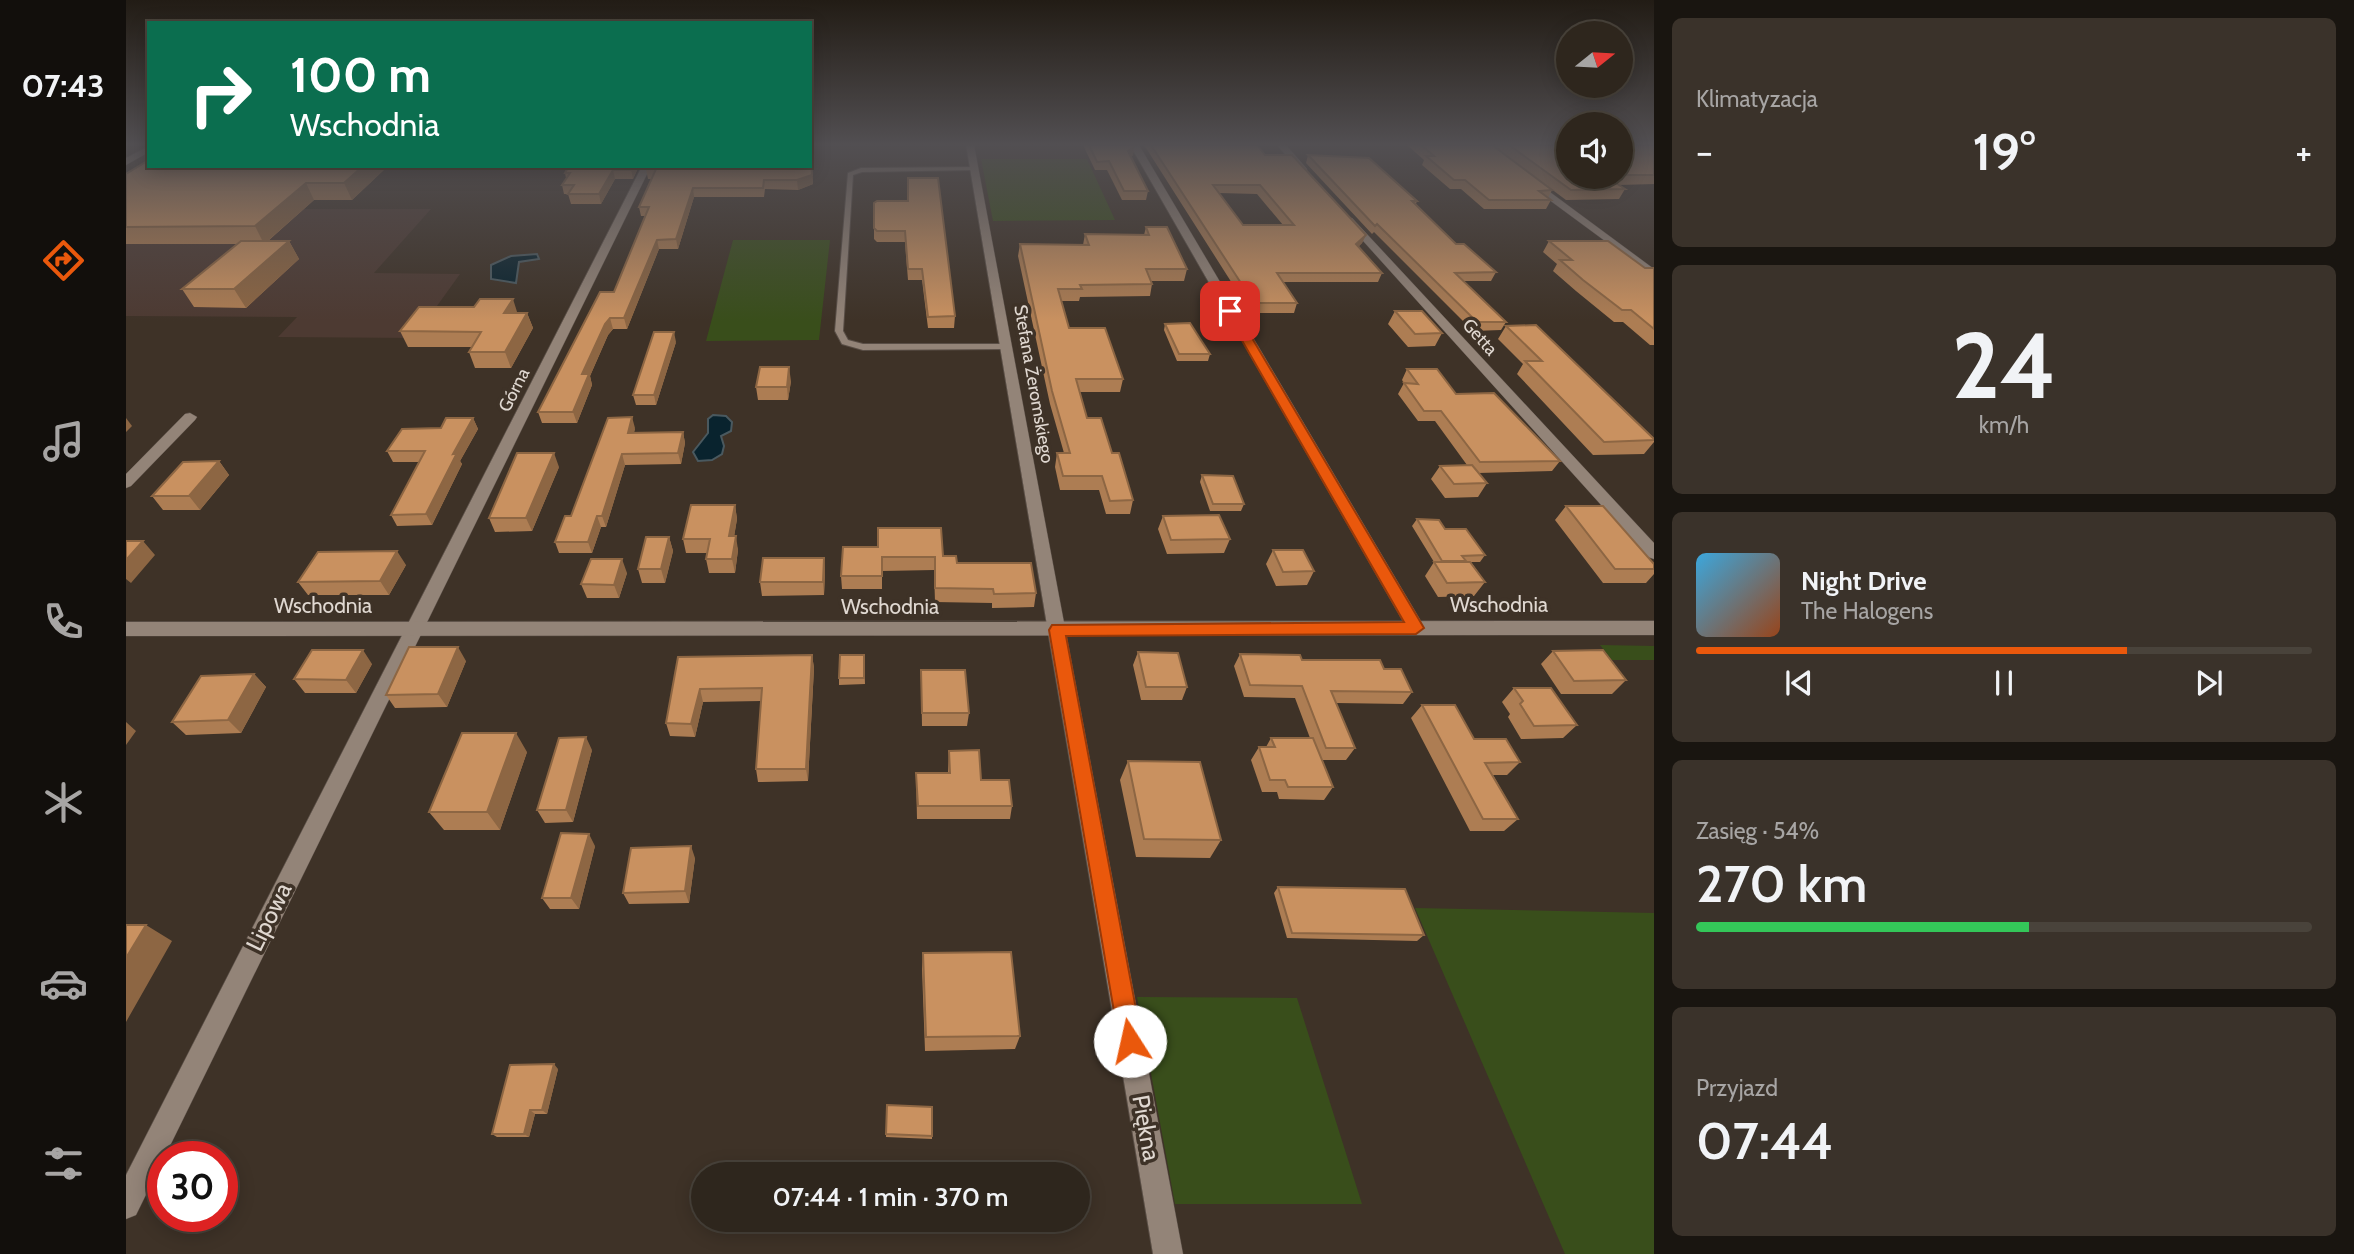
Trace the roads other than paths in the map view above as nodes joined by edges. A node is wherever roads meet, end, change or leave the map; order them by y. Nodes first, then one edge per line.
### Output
1 (628, 204) edge
2 (848, 204) edge
3 (980, 204) edge
4 (1168, 204) edge
5 (1559, 204) edge
6 (1343, 214) edge
7 (1654, 274) edge
8 (1006, 347) junction
9 (190, 417) dead end
10 (126, 483) edge
11 (1654, 553) edge
12 (1416, 628) junction
13 (1654, 628) edge
14 (126, 629) edge
15 (413, 629) junction
16 (1057, 630) junction
17 (126, 1205) edge
18 (1168, 1254) edge

1 - 15 street, Górna
2 - 8 lane
3 - 8 street, Stefana Żeromskiego
4 - 12 street
5 - 7 street
6 - 11 street, Getta
8 - 16 street, Stefana Żeromskiego
9 - 10 street
12 - 13 street, Wschodnia
12 - 16 street, Wschodnia
14 - 15 street, Wschodnia
15 - 16 street, Wschodnia
15 - 17 street, Lipowa
16 - 18 street, Piękna

